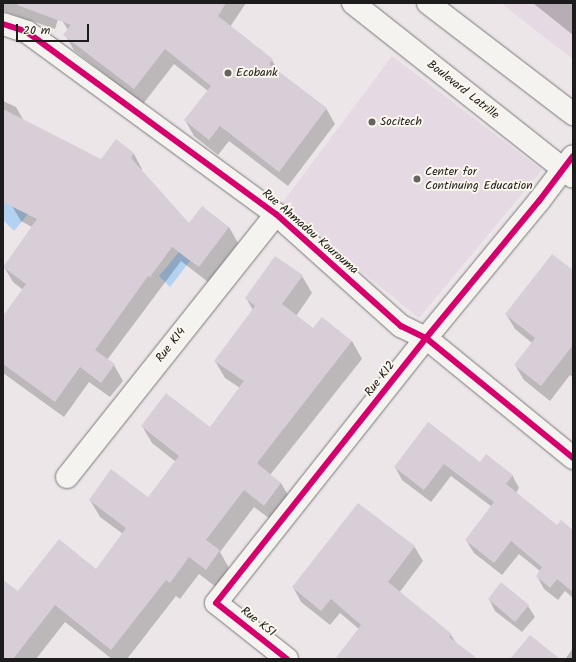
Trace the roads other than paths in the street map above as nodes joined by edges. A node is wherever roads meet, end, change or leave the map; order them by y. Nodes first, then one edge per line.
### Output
1 (353, 3) edge
2 (428, 3) edge
3 (3, 24) edge
4 (573, 114) edge
5 (570, 168) edge
6 (276, 214) junction
7 (426, 338) junction
8 (573, 458) edge
9 (67, 477) dead end
10 (216, 603) joint
11 (287, 659) edge

1 - 5 street, Boulevard Latrille
2 - 4 street
3 - 6 street, Rue Ahmadou Kourouma
5 - 7 street, Rue K12
6 - 7 street, Rue Ahmadou Kourouma
6 - 9 street, Rue K14
7 - 8 street, Rue Ahmadou Kourouma
7 - 10 street, Rue K12
10 - 11 street, Rue K51

